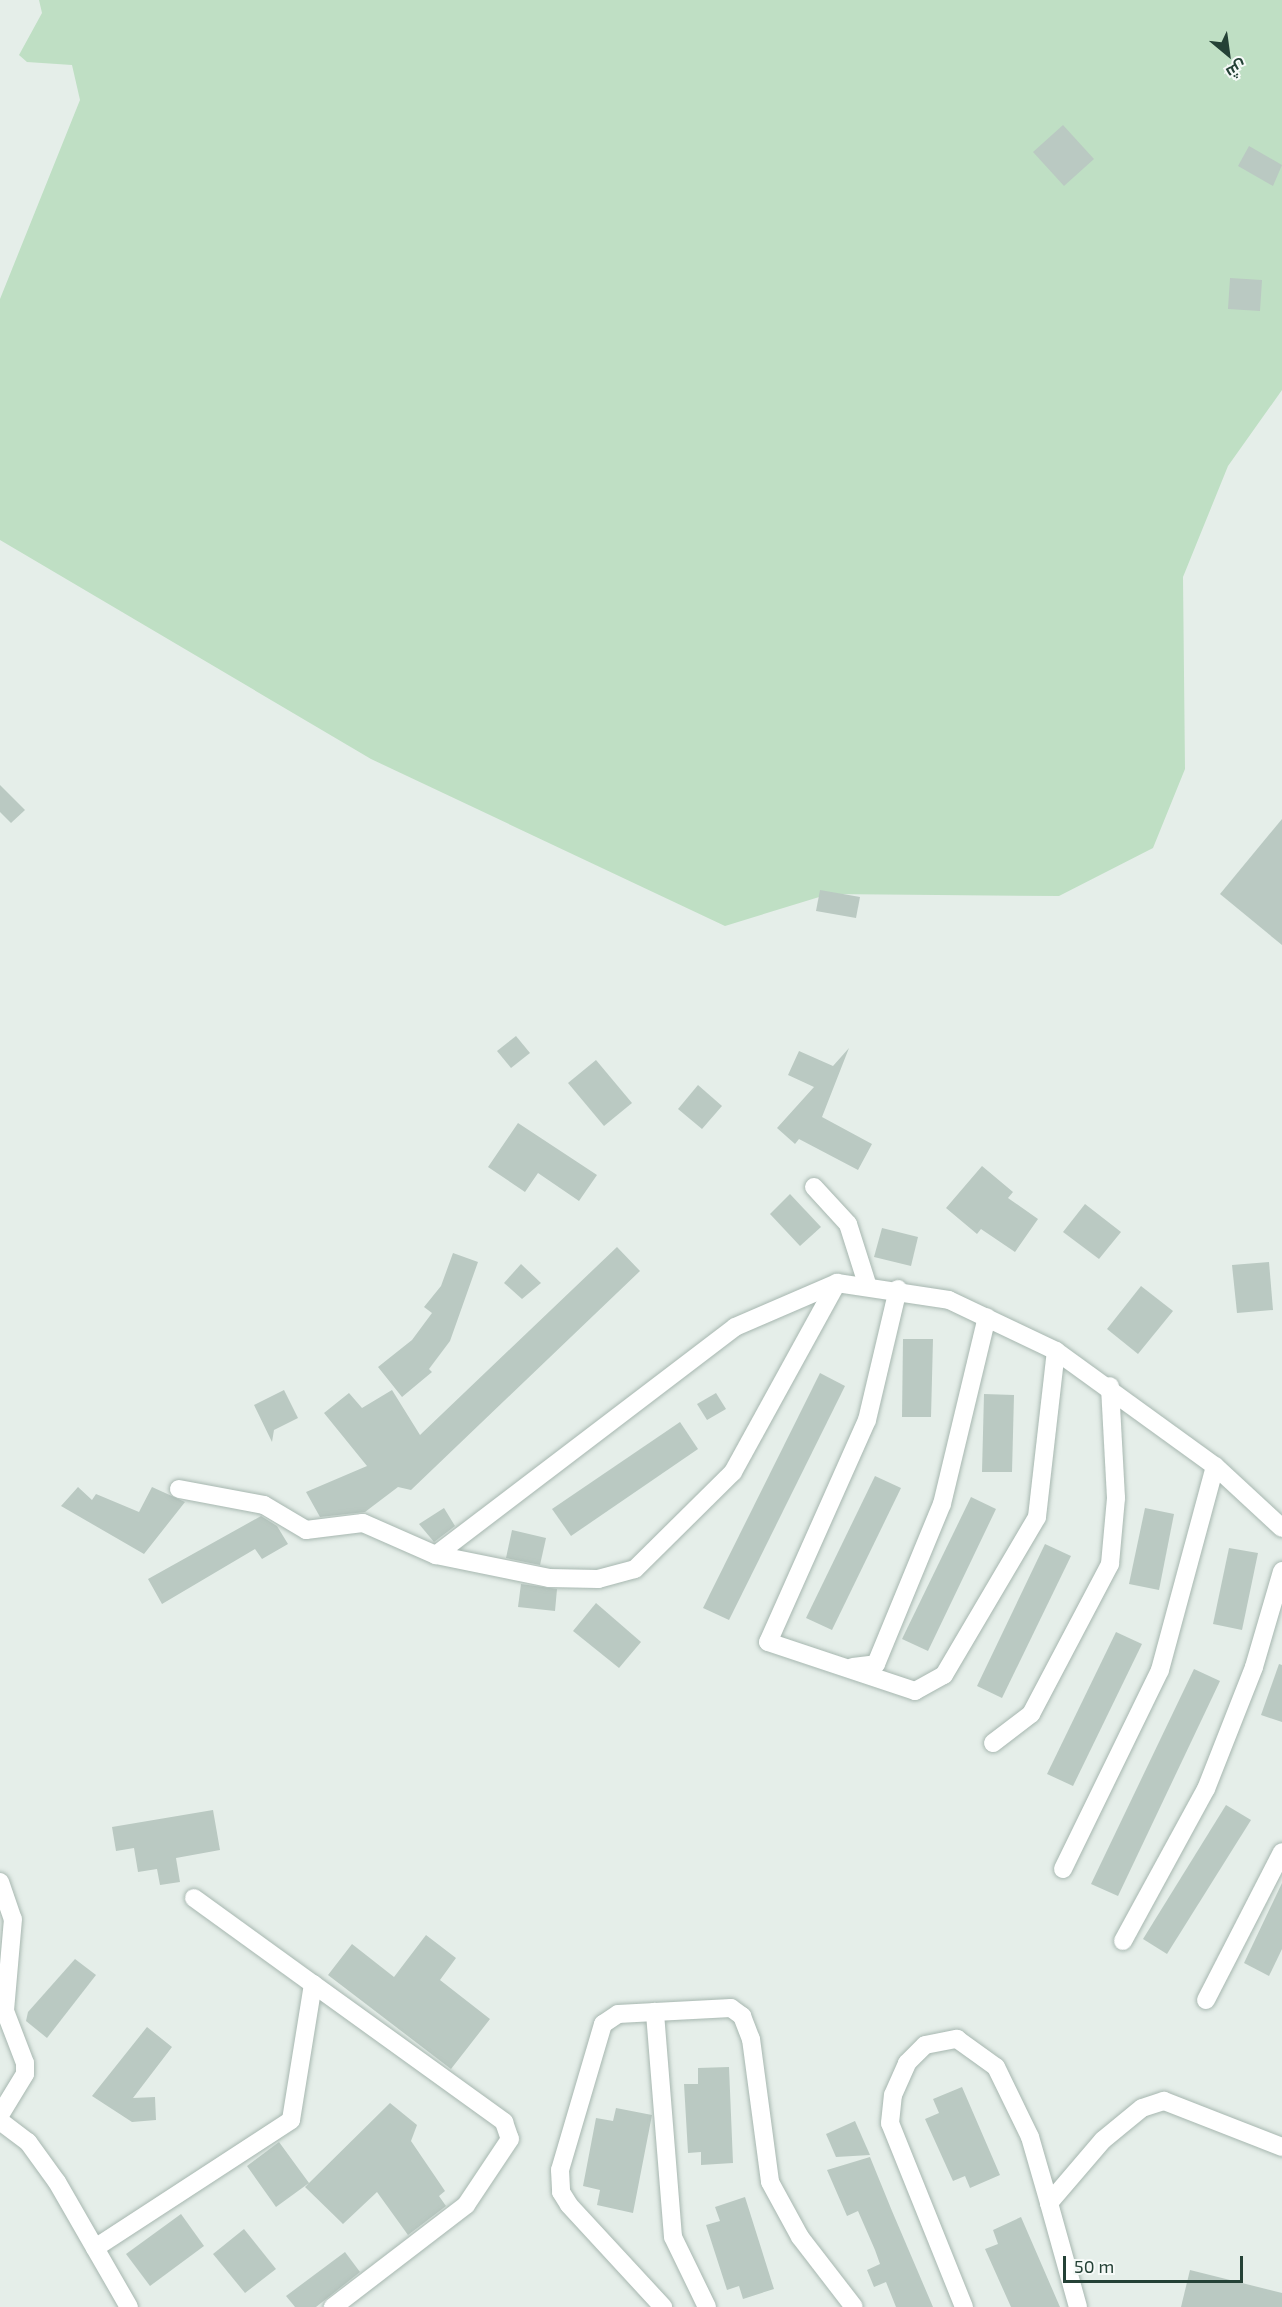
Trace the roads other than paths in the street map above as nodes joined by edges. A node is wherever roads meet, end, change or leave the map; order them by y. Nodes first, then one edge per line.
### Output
1 (814, 1187) dead end
2 (837, 1283) junction
3 (867, 1284) junction
4 (898, 1289) junction
5 (987, 1317) junction
6 (1056, 1351) junction
7 (1110, 1386) junction
8 (1215, 1466) junction
9 (179, 1490) dead end
10 (1282, 1528) edge
11 (436, 1555) junction
12 (1282, 1571) edge
13 (852, 1667) junction
14 (993, 1743) dead end
15 (1282, 1852) edge
16 (1063, 1869) dead end
17 (0, 1882) edge
18 (194, 1898) dead end
19 (1123, 1941) dead end
20 (314, 1984) junction
21 (1206, 2000) dead end
22 (655, 2012) junction
23 (0, 2115) edge
24 (0, 2121) edge
25 (1282, 2145) edge
26 (1049, 2203) junction
27 (95, 2248) junction
28 (129, 2307) edge
29 (333, 2307) edge
30 (663, 2307) edge
31 (707, 2307) edge
32 (854, 2307) edge
33 (964, 2307) edge
34 (1078, 2307) edge

1 - 3 street
2 - 3 street
2 - 11 street
2 - 11 street
3 - 4 street
4 - 5 street
4 - 13 street
5 - 6 street
5 - 13 street
6 - 7 street
6 - 13 street
7 - 8 street
7 - 14 street
8 - 10 street
8 - 16 street
9 - 11 street
12 - 19 street
15 - 21 street
17 - 23 street
18 - 20 street
20 - 27 street
20 - 29 street
22 - 30 street
22 - 31 street
22 - 32 street
24 - 27 street
25 - 26 street
26 - 33 street
26 - 34 street
27 - 28 street

